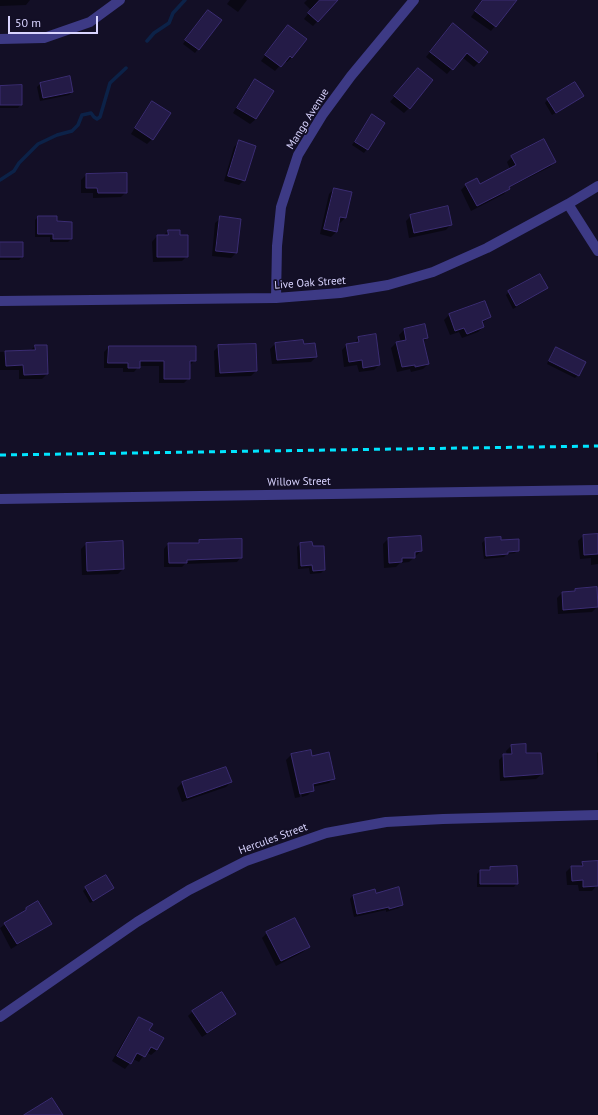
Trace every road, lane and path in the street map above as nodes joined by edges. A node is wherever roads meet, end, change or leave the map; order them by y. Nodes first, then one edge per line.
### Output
1 (120, 0) edge
2 (414, 0) edge
3 (0, 40) edge
4 (598, 186) edge
5 (568, 204) junction
6 (598, 251) edge
7 (276, 298) junction
8 (0, 301) edge
9 (598, 490) edge
10 (0, 499) edge
11 (598, 815) edge
12 (0, 1017) edge

1 - 3 street
2 - 7 street, Mango Avenue
4 - 5 street, Live Oak Street
5 - 6 street
5 - 7 street, Live Oak Street
7 - 8 street, Live Oak Street
9 - 10 street, Willow Street
11 - 12 street, Hercules Street

